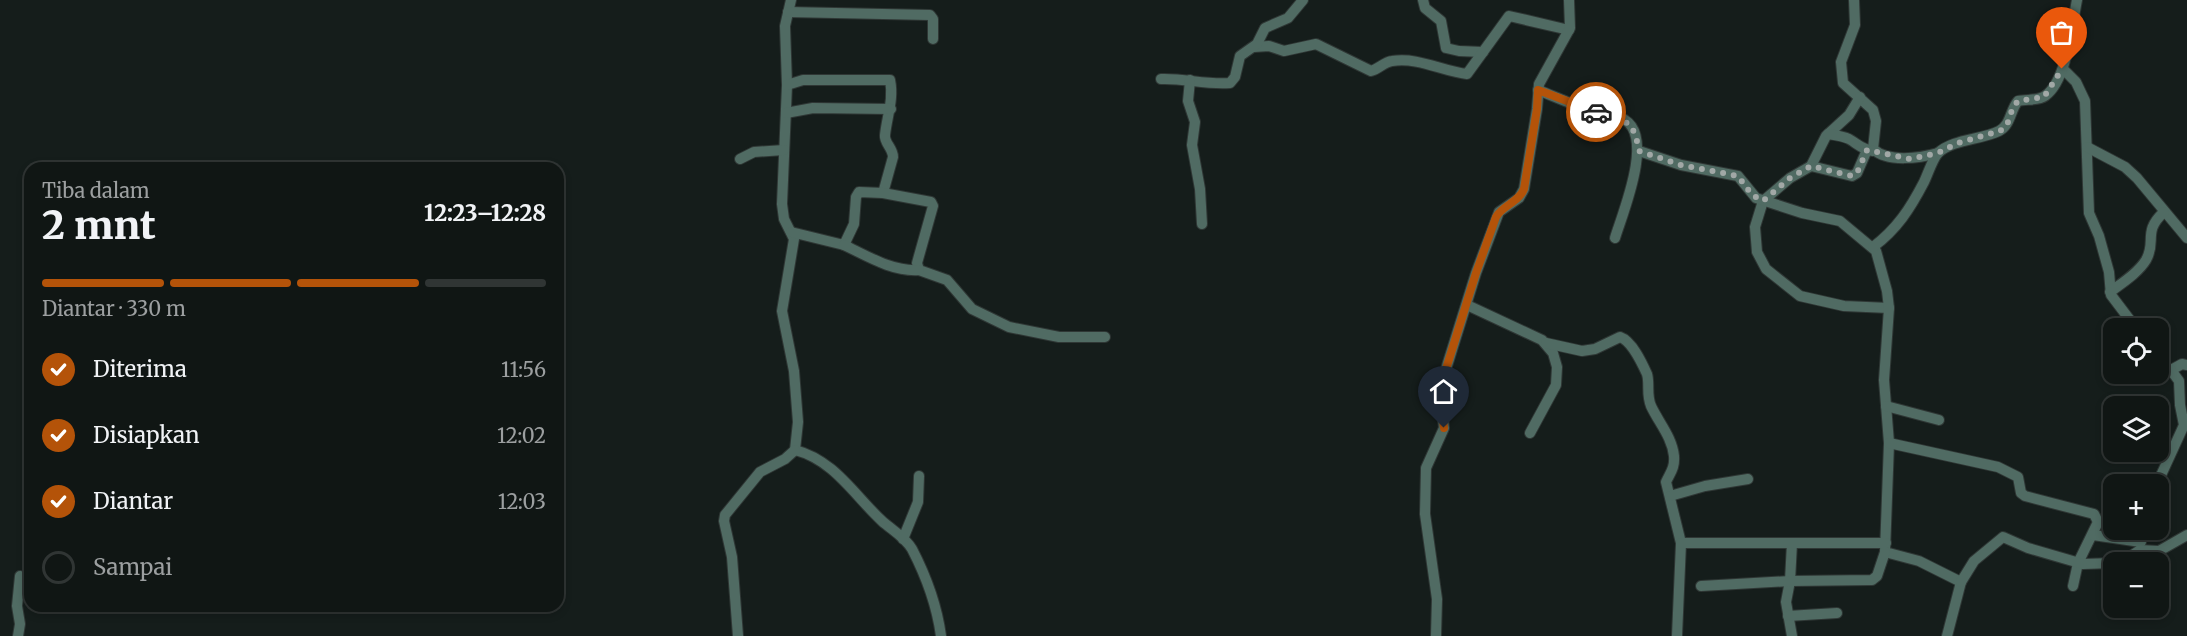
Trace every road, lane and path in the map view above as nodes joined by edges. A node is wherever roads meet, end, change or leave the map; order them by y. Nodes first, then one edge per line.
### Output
1 (791, 0) edge
2 (1303, 0) edge
3 (1423, 0) edge
4 (1569, 0) edge
5 (1854, 0) edge
6 (2077, 0) edge
7 (788, 12) junction
8 (1569, 30) junction
9 (933, 39) dead end
10 (1254, 47) junction
11 (1483, 52) junction
12 (2062, 69) junction
13 (1161, 79) dead end
14 (1190, 80) junction
15 (787, 85) junction
16 (1538, 90) junction
17 (1860, 97) junction
18 (891, 110) junction
19 (786, 113) junction
20 (1828, 134) junction
21 (2087, 147) junction
22 (784, 150) junction
23 (1639, 151) junction
24 (1871, 151) junction
25 (1938, 153) junction
26 (740, 159) dead end
27 (1811, 166) junction
28 (883, 192) junction
29 (1763, 201) junction
30 (2164, 212) junction
31 (1202, 224) dead end
32 (791, 232) junction
33 (1616, 238) dead end
34 (2187, 238) edge
35 (844, 245) junction
36 (1873, 247) junction
37 (919, 270) junction
38 (2110, 292) junction
39 (1467, 305) junction
40 (1889, 308) junction
41 (2129, 318) edge
42 (1105, 337) dead end
43 (1546, 343) junction
44 (2187, 365) edge
45 (2171, 370) joint
46 (1886, 406) junction
47 (1939, 420) dead end
48 (1530, 433) dead end
49 (1889, 443) junction
50 (795, 450) junction
51 (2162, 474) edge
52 (920, 476) dead end
53 (1748, 479) dead end
54 (1670, 496) junction
55 (2093, 535) junction
56 (2187, 535) edge
57 (903, 539) junction
58 (2141, 540) edge
59 (1682, 543) junction
60 (1792, 543) junction
61 (2141, 546) junction
62 (1886, 547) junction
63 (2134, 552) edge
64 (2078, 563) junction
65 (2103, 563) edge
66 (20, 576) dead end
67 (1790, 581) junction
68 (1961, 582) junction
69 (1701, 586) dead end
70 (2073, 586) dead end
71 (1837, 613) dead end
72 (1788, 616) junction
73 (18, 636) edge
74 (738, 636) edge
75 (941, 636) edge
76 (1436, 636) edge
77 (1677, 636) edge
78 (1792, 636) edge
79 (1947, 636) edge

1 - 7 street
2 - 10 street
3 - 11 street
4 - 8 street
5 - 17 street
6 - 12 street
7 - 9 street
7 - 15 street
8 - 11 street
8 - 16 street
10 - 11 street
10 - 14 street
12 - 21 street
12 - 25 street
13 - 14 street
14 - 31 street
15 - 18 street
15 - 19 street
16 - 23 street
16 - 39 street
17 - 20 street
17 - 24 street
18 - 19 street
18 - 28 street
19 - 22 street
20 - 24 street
20 - 27 street
21 - 30 street
21 - 38 street
22 - 26 street
22 - 32 street
23 - 29 street
23 - 33 street
24 - 25 street
24 - 27 street
25 - 36 street
27 - 29 street
28 - 35 street
28 - 37 street
29 - 36 street
29 - 40 street
30 - 34 street
30 - 38 street
32 - 35 street
32 - 50 street
35 - 37 street
36 - 40 street
37 - 42 street
38 - 41 street
39 - 43 street
39 - 76 street
40 - 46 street
43 - 48 street
43 - 54 street
44 - 45 street
45 - 51 street
46 - 47 street
46 - 49 street
49 - 55 street
49 - 62 street
50 - 57 street
50 - 74 street
52 - 57 street
53 - 54 street
54 - 59 street
55 - 61 street
55 - 64 street
56 - 61 street
57 - 75 street
58 - 61 street
59 - 60 street
59 - 77 street
60 - 62 street
60 - 67 street
61 - 63 street
62 - 67 street
62 - 68 street
64 - 65 street
64 - 68 street
64 - 70 street
66 - 73 street
67 - 69 street
67 - 72 street
68 - 79 street
71 - 72 street
72 - 78 street

